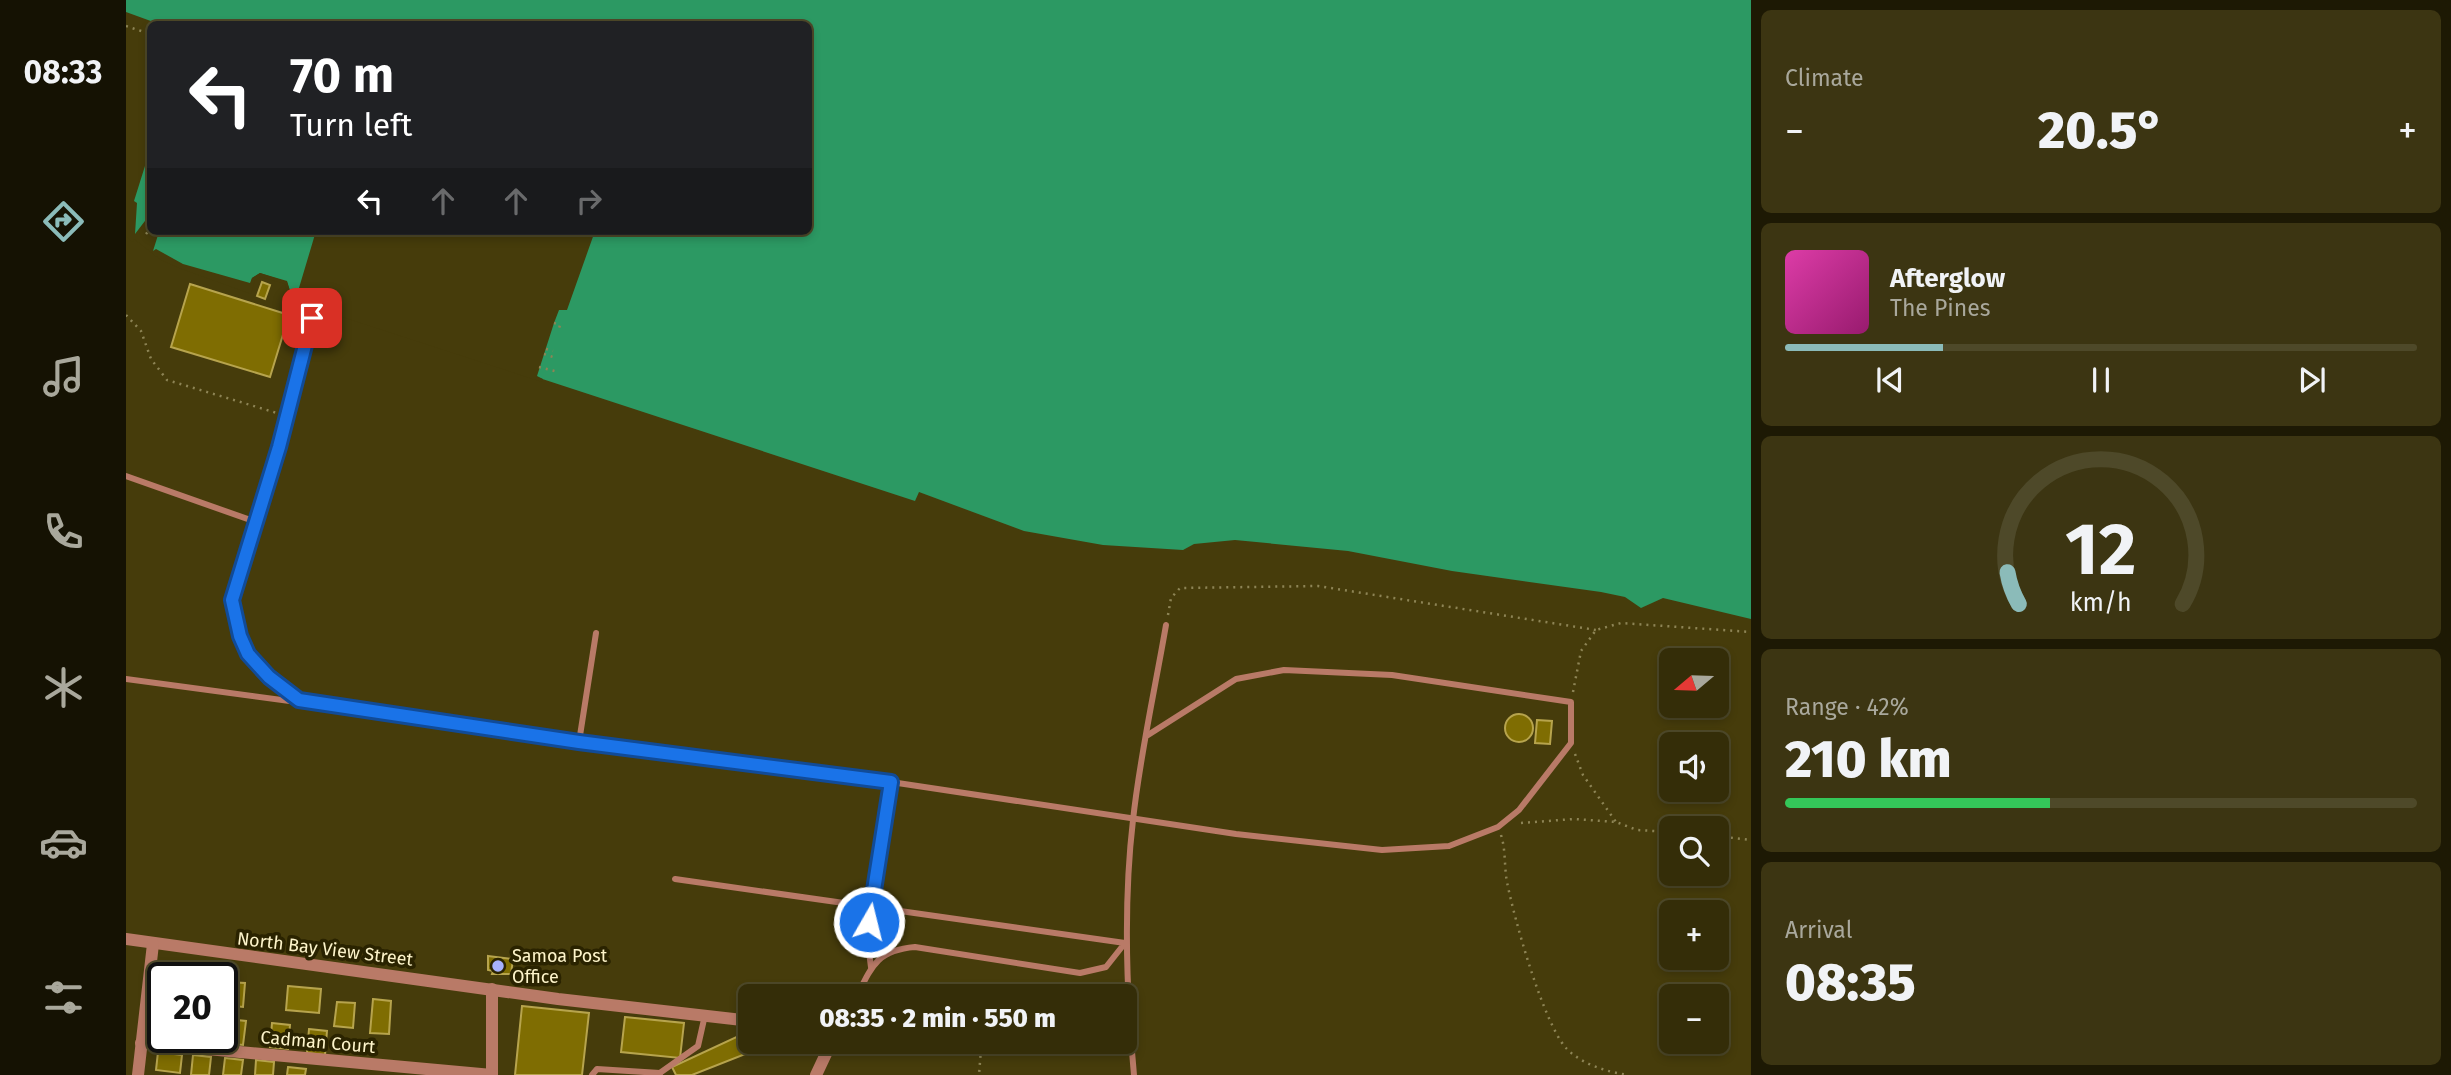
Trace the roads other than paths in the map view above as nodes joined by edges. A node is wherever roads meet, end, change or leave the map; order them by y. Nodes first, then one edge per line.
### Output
1 (312, 318) dead end
2 (126, 476) edge
3 (256, 523) junction
4 (1166, 625) road end
5 (596, 633) dead end
6 (126, 679) edge
7 (299, 700) junction
8 (1148, 735) junction
9 (579, 742) junction
10 (891, 782) junction
11 (1133, 819) junction
12 (675, 879) dead end
13 (870, 906) junction
14 (126, 939) edge
15 (1125, 943) junction
16 (153, 944) junction
17 (871, 967) junction
18 (863, 984) edge
19 (492, 989) junction
20 (705, 1015) junction
21 (738, 1019) edge
22 (141, 1043) junction
23 (826, 1054) edge
24 (659, 1074) edge
25 (138, 1075) edge
26 (492, 1075) edge
27 (592, 1075) edge
28 (816, 1075) edge
29 (1134, 1075) edge

1 - 3 lane
2 - 3 lane
3 - 7 lane
4 - 8 lane
5 - 9 lane
6 - 7 lane
7 - 9 lane
8 - 11 lane
8 - 11 lane
9 - 10 lane
10 - 11 lane
10 - 13 lane
11 - 15 lane
12 - 13 lane
13 - 15 lane
13 - 17 lane
14 - 16 street, North Bay View Street
15 - 17 lane
15 - 29 lane
16 - 19 street, North Bay View Street
16 - 22 street
17 - 18 lane
19 - 20 street, North Bay View Street
19 - 26 street
20 - 21 street, North Bay View Street
20 - 24 lane
22 - 25 street
22 - 26 street, Cadman Court
23 - 28 street
24 - 27 lane

